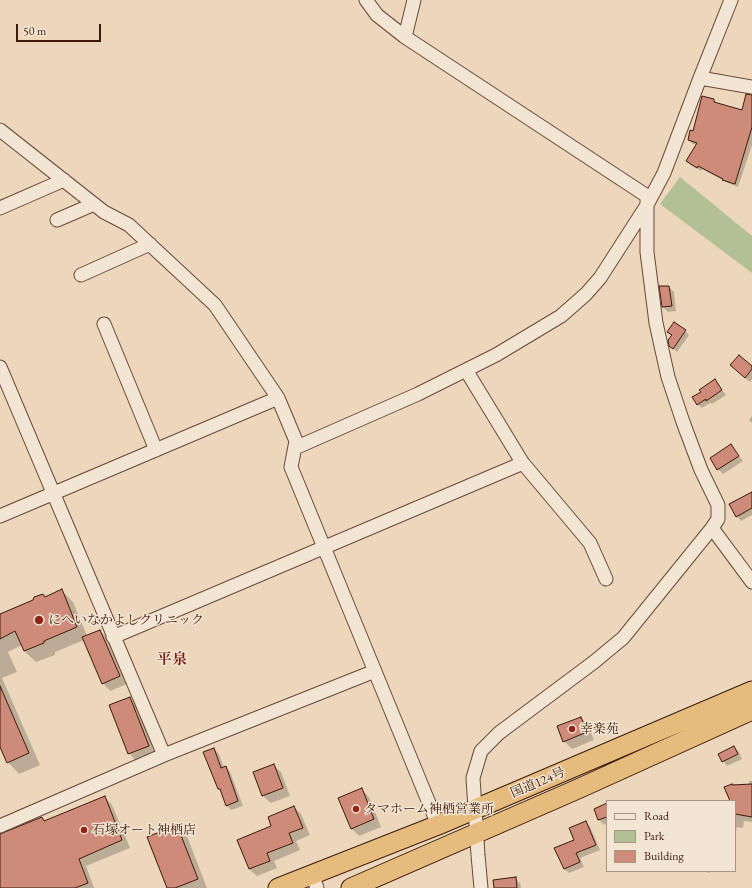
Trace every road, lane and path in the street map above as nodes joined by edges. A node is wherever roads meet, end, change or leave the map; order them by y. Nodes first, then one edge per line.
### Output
1 (366, 0) edge
2 (414, 0) edge
3 (731, 0) edge
4 (405, 37) junction
5 (700, 78) junction
6 (752, 88) edge
7 (0, 130) edge
8 (64, 180) junction
9 (94, 204) junction
10 (647, 205) junction
11 (0, 208) edge
12 (57, 220) dead end
13 (150, 244) junction
14 (81, 275) dead end
15 (104, 324) dead end
16 (0, 367) edge
17 (466, 370) junction
18 (278, 398) junction
19 (295, 448) junction
20 (156, 450) junction
21 (523, 463) junction
22 (54, 493) junction
23 (0, 516) edge
24 (712, 528) junction
25 (324, 548) junction
26 (606, 580) dead end
27 (752, 582) edge
28 (113, 637) junction
29 (376, 671) junction
30 (752, 691) edge
31 (752, 710) edge
32 (164, 755) junction
33 (475, 809) junction
34 (438, 825) junction
35 (0, 826) edge
36 (477, 833) junction
37 (315, 881) edge
38 (278, 888) edge
39 (351, 888) edge
40 (481, 888) edge

1 - 4 street
2 - 4 street
3 - 5 street
4 - 10 street
5 - 6 street
5 - 10 street
7 - 8 street
8 - 9 street
8 - 11 street
9 - 12 street
9 - 13 street
10 - 17 street
10 - 24 street
13 - 14 street
13 - 18 street
15 - 20 street
16 - 22 street
17 - 19 street
17 - 21 street
18 - 19 street
18 - 20 street
19 - 25 street
20 - 22 street
21 - 25 street
21 - 26 street
22 - 23 street
22 - 28 street
24 - 27 street
24 - 33 street
25 - 28 street
25 - 29 street
28 - 32 street
29 - 32 street
29 - 34 street
30 - 33 highway, 国道124号
31 - 36 highway, 国道124号
32 - 35 street
33 - 34 highway, 国道124号
33 - 36 street
34 - 37 highway, 国道124号
36 - 39 highway, 国道124号
36 - 40 street
37 - 38 highway, 国道124号

